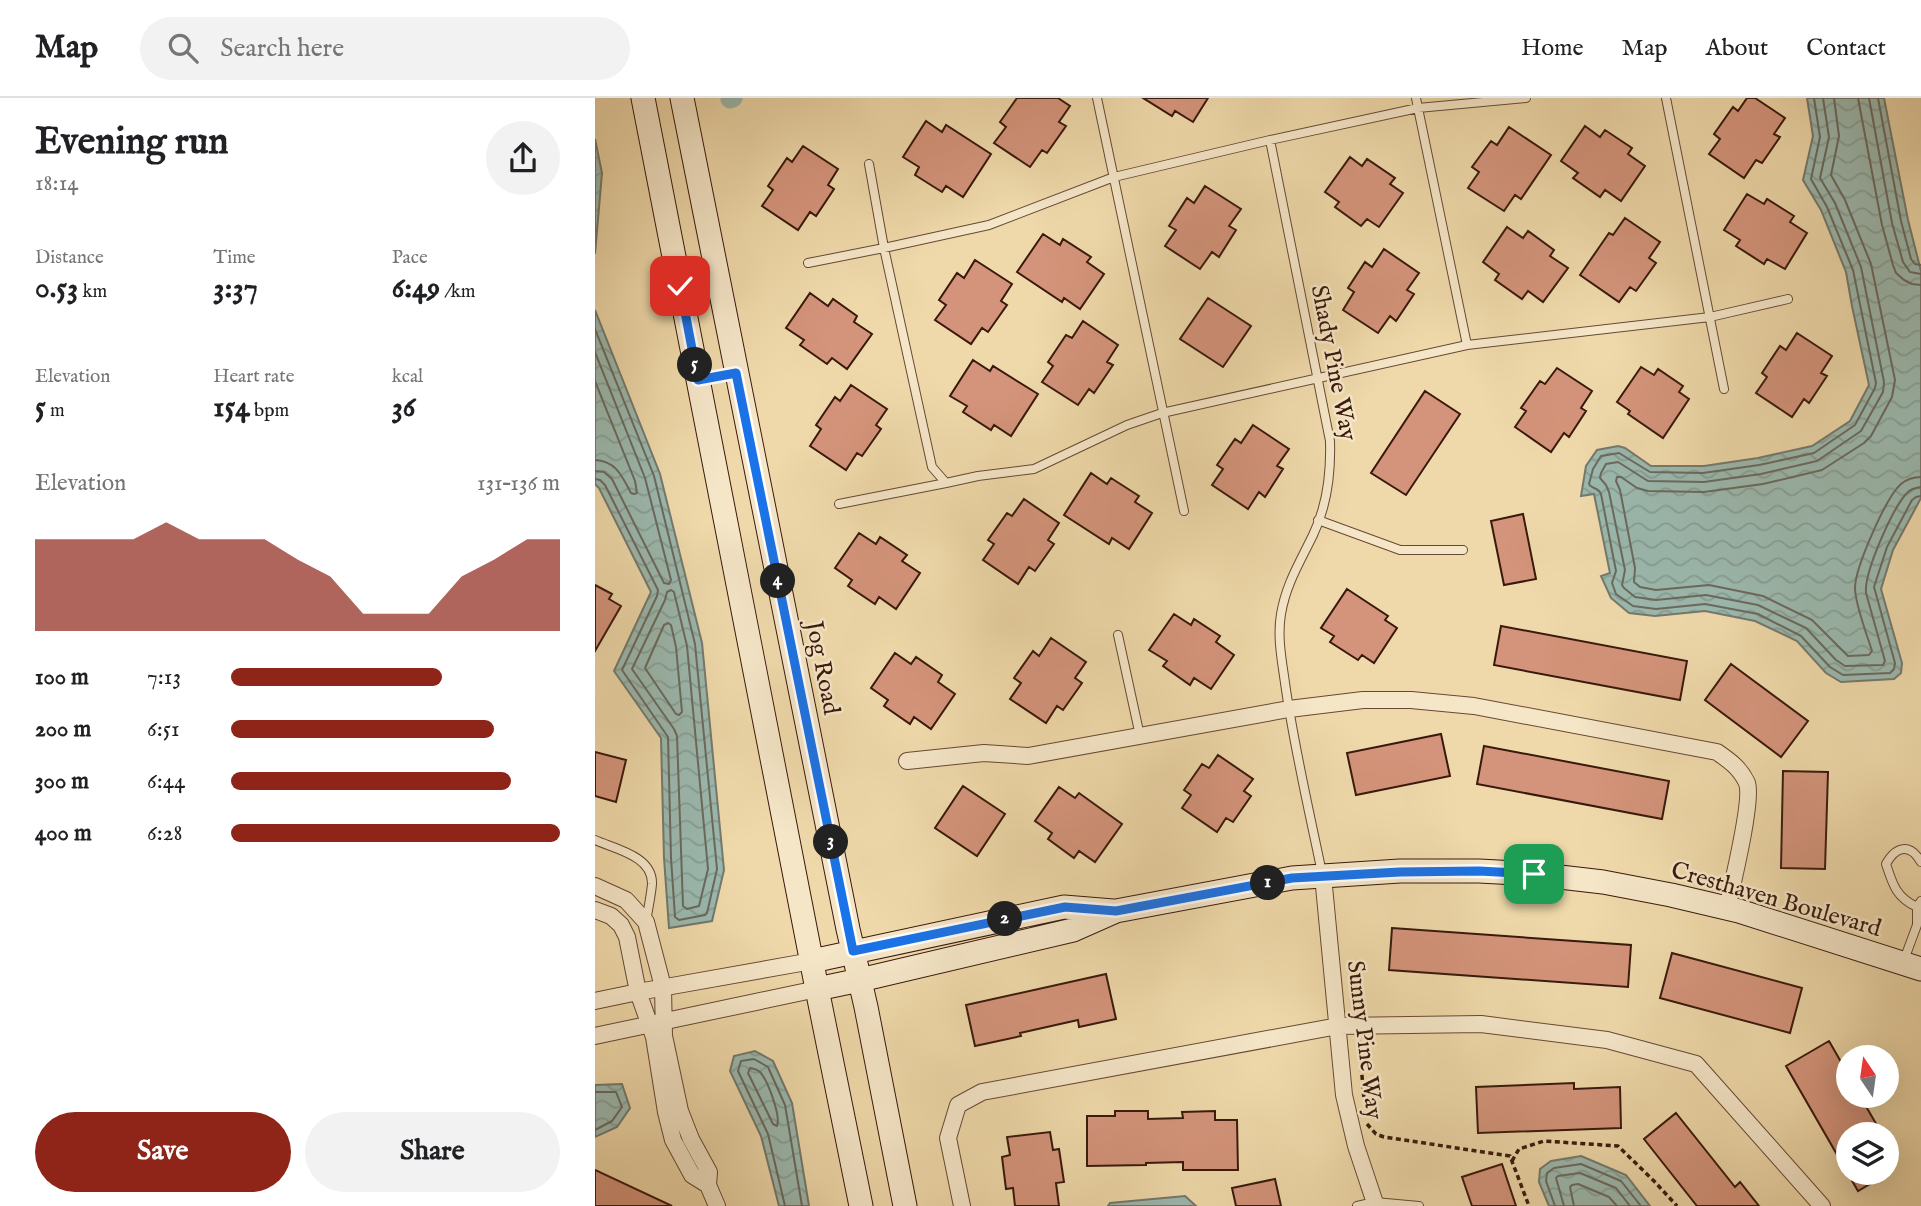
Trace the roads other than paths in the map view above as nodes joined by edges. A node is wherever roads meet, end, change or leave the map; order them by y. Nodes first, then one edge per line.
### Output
1 (643, 98) edge
2 (682, 98) edge
3 (1097, 98) edge
4 (1416, 98) edge
5 (1527, 98) edge
6 (1667, 98) edge
7 (1418, 108) junction
8 (1270, 140) junction
9 (869, 164) dead end
10 (1114, 177) junction
11 (884, 248) junction
12 (808, 263) dead end
13 (1788, 299) dead end
14 (1710, 317) junction
15 (1467, 345) junction
16 (736, 373) junction
17 (1317, 379) junction
18 (698, 380) junction
19 (1724, 389) dead end
20 (1162, 413) junction
21 (946, 483) junction
22 (839, 504) dead end
23 (1184, 511) dead end
24 (1318, 520) junction
25 (1463, 550) dead end
26 (1118, 635) dead end
27 (1289, 709) junction
28 (1140, 736) junction
29 (907, 761) dead end
30 (595, 840) edge
31 (1921, 862) edge
32 (1323, 876) junction
33 (595, 886) edge
34 (1919, 904) edge
35 (1727, 908) junction
36 (595, 910) edge
37 (1116, 911) junction
38 (646, 922) junction
39 (853, 951) junction
40 (811, 961) junction
41 (1912, 966) edge
42 (860, 980) junction
43 (663, 987) junction
44 (817, 989) junction
45 (638, 992) junction
46 (595, 1001) edge
47 (1338, 1026) junction
48 (659, 1027) junction
49 (595, 1036) edge
50 (1375, 1204) edge
51 (717, 1206) edge
52 (861, 1206) edge
53 (905, 1206) edge
54 (962, 1206) edge
55 (1357, 1206) edge
56 (1419, 1206) edge
57 (1822, 1206) edge

1 - 18 main road
2 - 16 main road, Jog Road
3 - 10 lane
4 - 7 lane
5 - 7 lane
6 - 14 lane
7 - 8 lane
7 - 15 lane
8 - 10 lane
8 - 17 lane, Shady Pine Way
9 - 11 lane
10 - 11 lane
10 - 20 lane
11 - 12 lane
11 - 21 lane
13 - 14 lane
14 - 15 lane
14 - 19 lane
15 - 17 lane
16 - 18 main road
16 - 39 main road, Jog Road
17 - 20 lane
17 - 24 lane, Shady Pine Way
18 - 40 main road
20 - 21 lane
20 - 23 lane
21 - 22 lane
24 - 25 lane
24 - 27 lane, Shady Pine Way
26 - 28 lane
27 - 28 street
27 - 32 lane, Shady Pine Way
27 - 35 street
28 - 29 street
30 - 38 lane
31 - 34 lane
32 - 35 main road, Cresthaven Boulevard
32 - 37 main road, Cresthaven Boulevard
32 - 47 street, Sunny Pine Way
33 - 38 street
34 - 41 lane
35 - 41 main road, Cresthaven Boulevard
36 - 45 street
37 - 39 main road, Cresthaven Boulevard
37 - 42 main road, Cresthaven Boulevard
38 - 43 street
39 - 40 main road, Cresthaven Boulevard
39 - 42 main road, Jog Road
40 - 43 street
40 - 44 main road
42 - 44 main road, Cresthaven Boulevard
42 - 53 main road, Jog Road
43 - 45 street
43 - 48 street
44 - 48 street
44 - 52 main road
45 - 46 street
45 - 48 street
47 - 50 street, Sunny Pine Way
47 - 54 street
47 - 57 street
48 - 49 street
48 - 51 street
50 - 55 lane
50 - 56 lane

